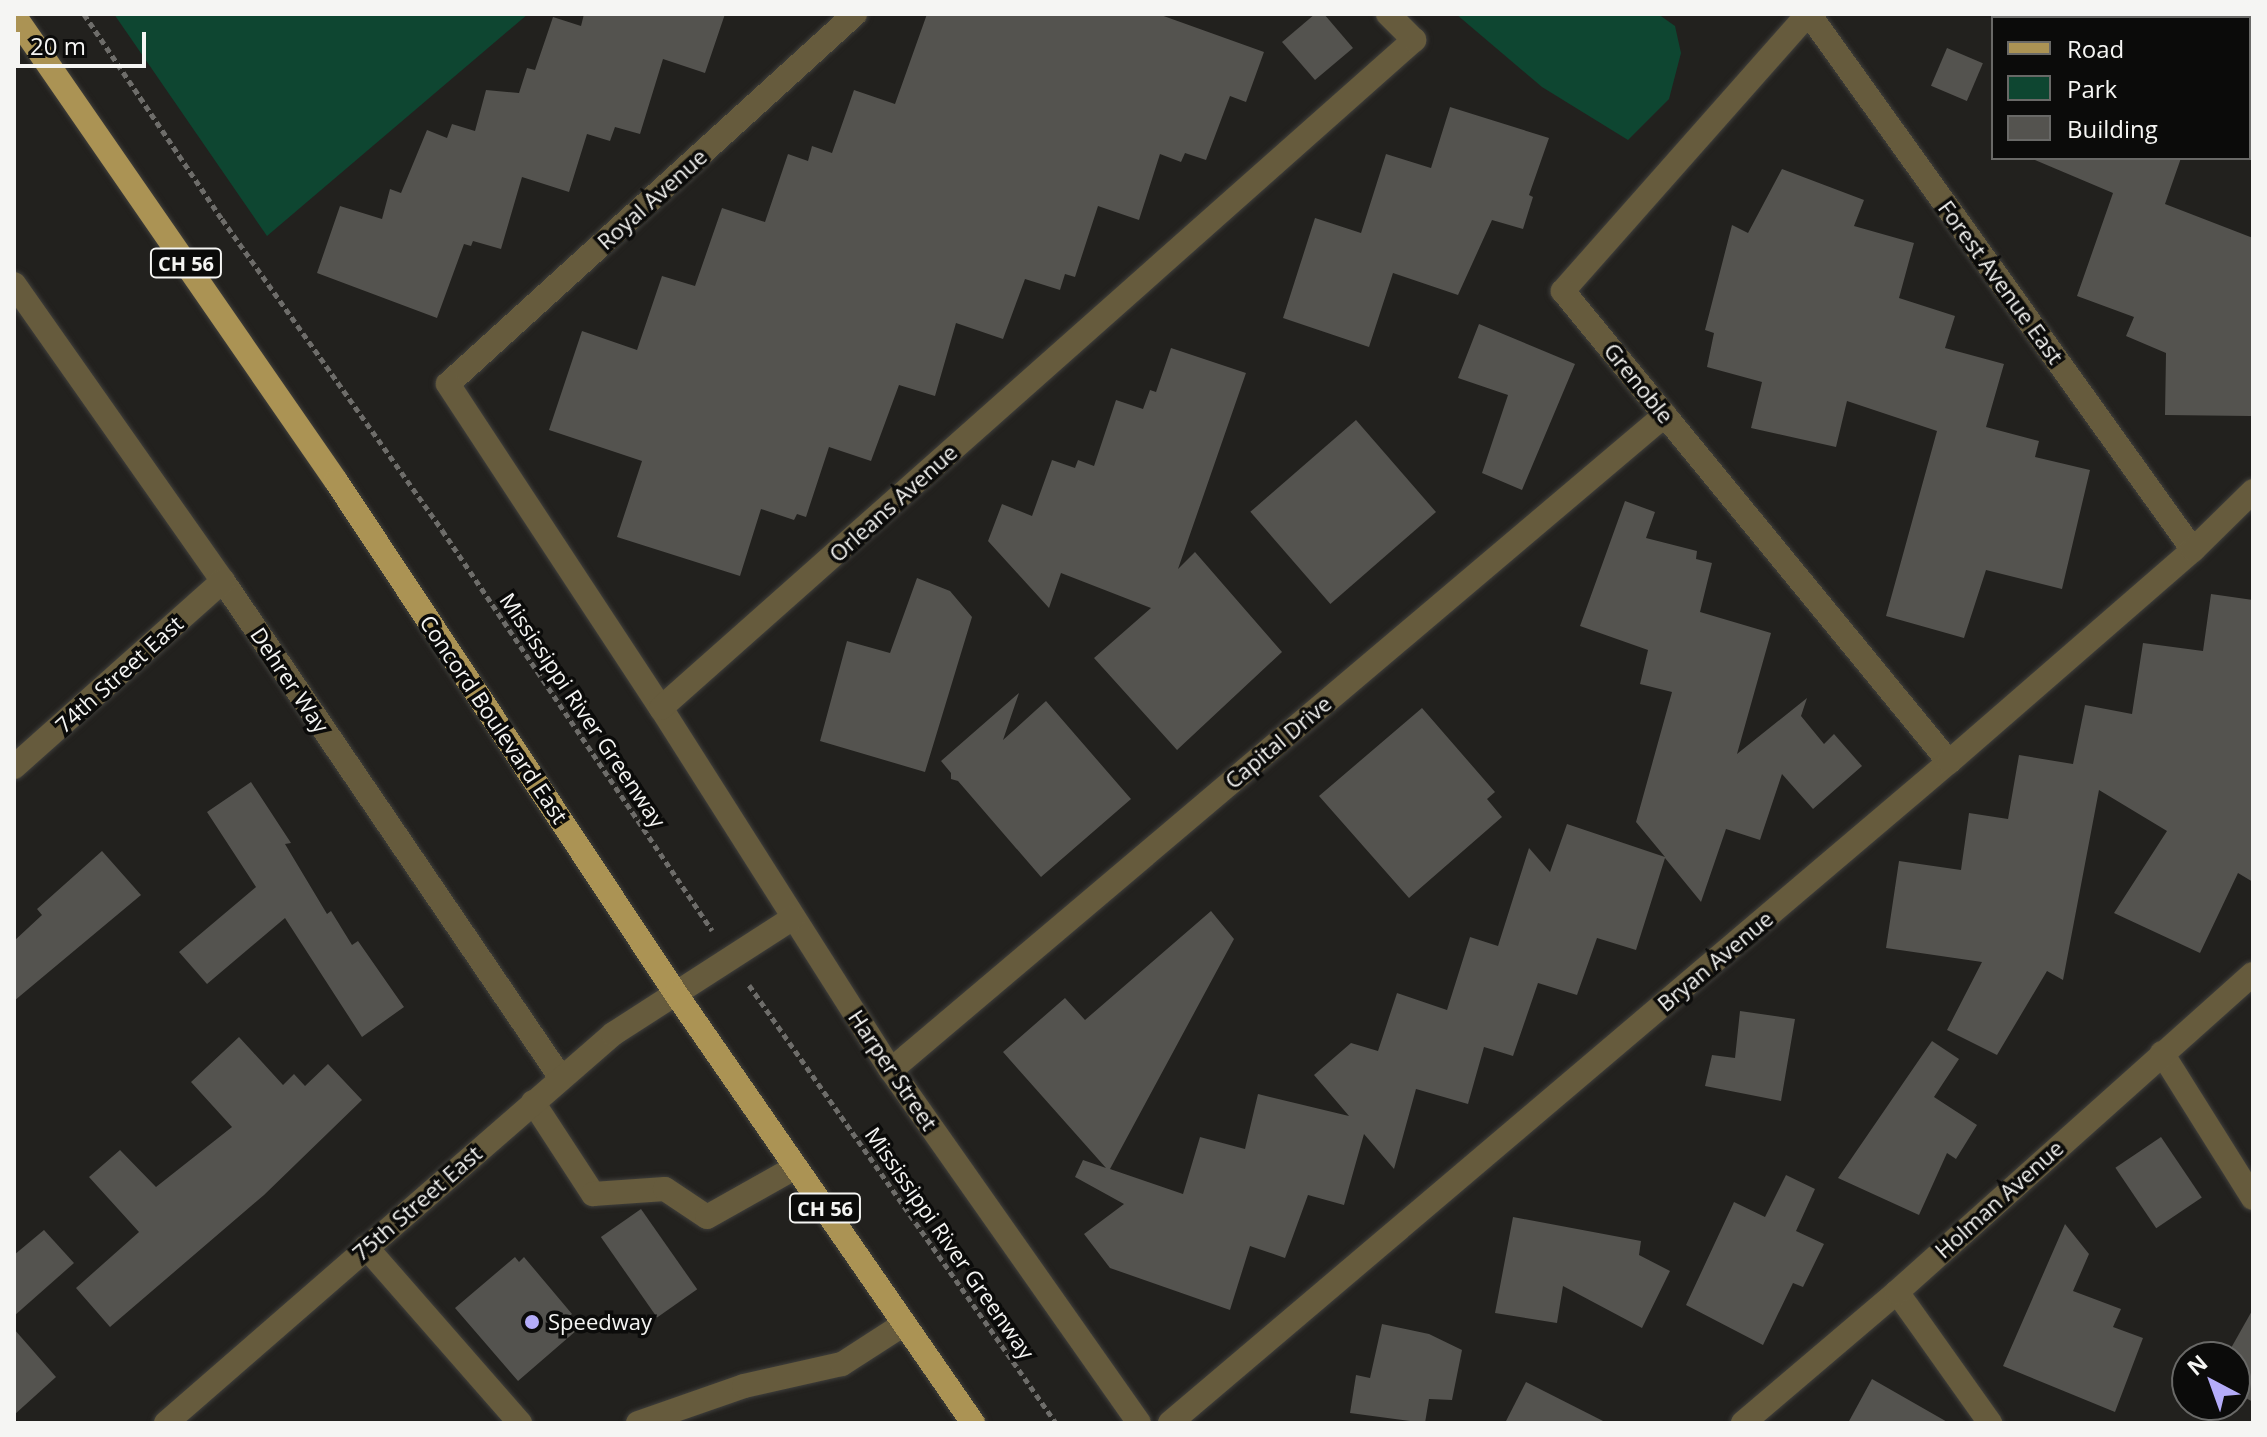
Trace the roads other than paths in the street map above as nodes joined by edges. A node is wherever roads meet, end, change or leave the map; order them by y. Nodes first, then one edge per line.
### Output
1 (855, 14) edge
2 (1388, 14) edge
3 (1808, 14) edge
4 (14, 15) edge
5 (14, 284) edge
6 (1665, 415) junction
7 (2253, 491) edge
8 (2193, 550) junction
9 (223, 581) junction
10 (661, 708) junction
11 (1949, 762) junction
12 (14, 767) edge
13 (793, 918) junction
14 (2253, 974) edge
15 (676, 994) junction
16 (2162, 1053) junction
17 (891, 1070) junction
18 (561, 1078) junction
19 (533, 1102) junction
20 (796, 1167) junction
21 (2253, 1198) edge
22 (366, 1247) junction
23 (1897, 1292) junction
24 (904, 1324) junction
25 (166, 1423) edge
26 (520, 1423) edge
27 (638, 1423) edge
28 (973, 1423) edge
29 (1139, 1423) edge
30 (1170, 1423) edge
31 (1743, 1423) edge
32 (1990, 1423) edge

1 - 10 street, Royal Avenue
2 - 10 street, Orleans Avenue
3 - 6 street, Grenoble
3 - 8 street, Forest Avenue East
4 - 15 main road, Concord Boulevard East / CH 56
5 - 9 street, Dehrer Way
6 - 11 street, Grenoble
6 - 17 street, Capital Drive
7 - 8 street, Bryan Avenue
8 - 11 street, Bryan Avenue
9 - 12 street, 74th Street East
9 - 18 street, Dehrer Way
10 - 13 street, Harper Street
11 - 30 street, Bryan Avenue
13 - 15 street, 75th Street East
13 - 17 street, Harper Street
14 - 16 street, Holman Avenue
15 - 18 street, 75th Street East
15 - 20 main road, Concord Boulevard East / CH 56
16 - 21 street
16 - 23 street, Holman Avenue
17 - 29 street, Harper Street
18 - 19 street, 75th Street East
19 - 20 street
19 - 22 street, 75th Street East
20 - 24 main road, Concord Boulevard East / CH 56
22 - 25 street, 75th Street East
22 - 26 street
23 - 31 street, Holman Avenue
23 - 32 street
24 - 27 street
24 - 28 main road, Concord Boulevard East / CH 56

